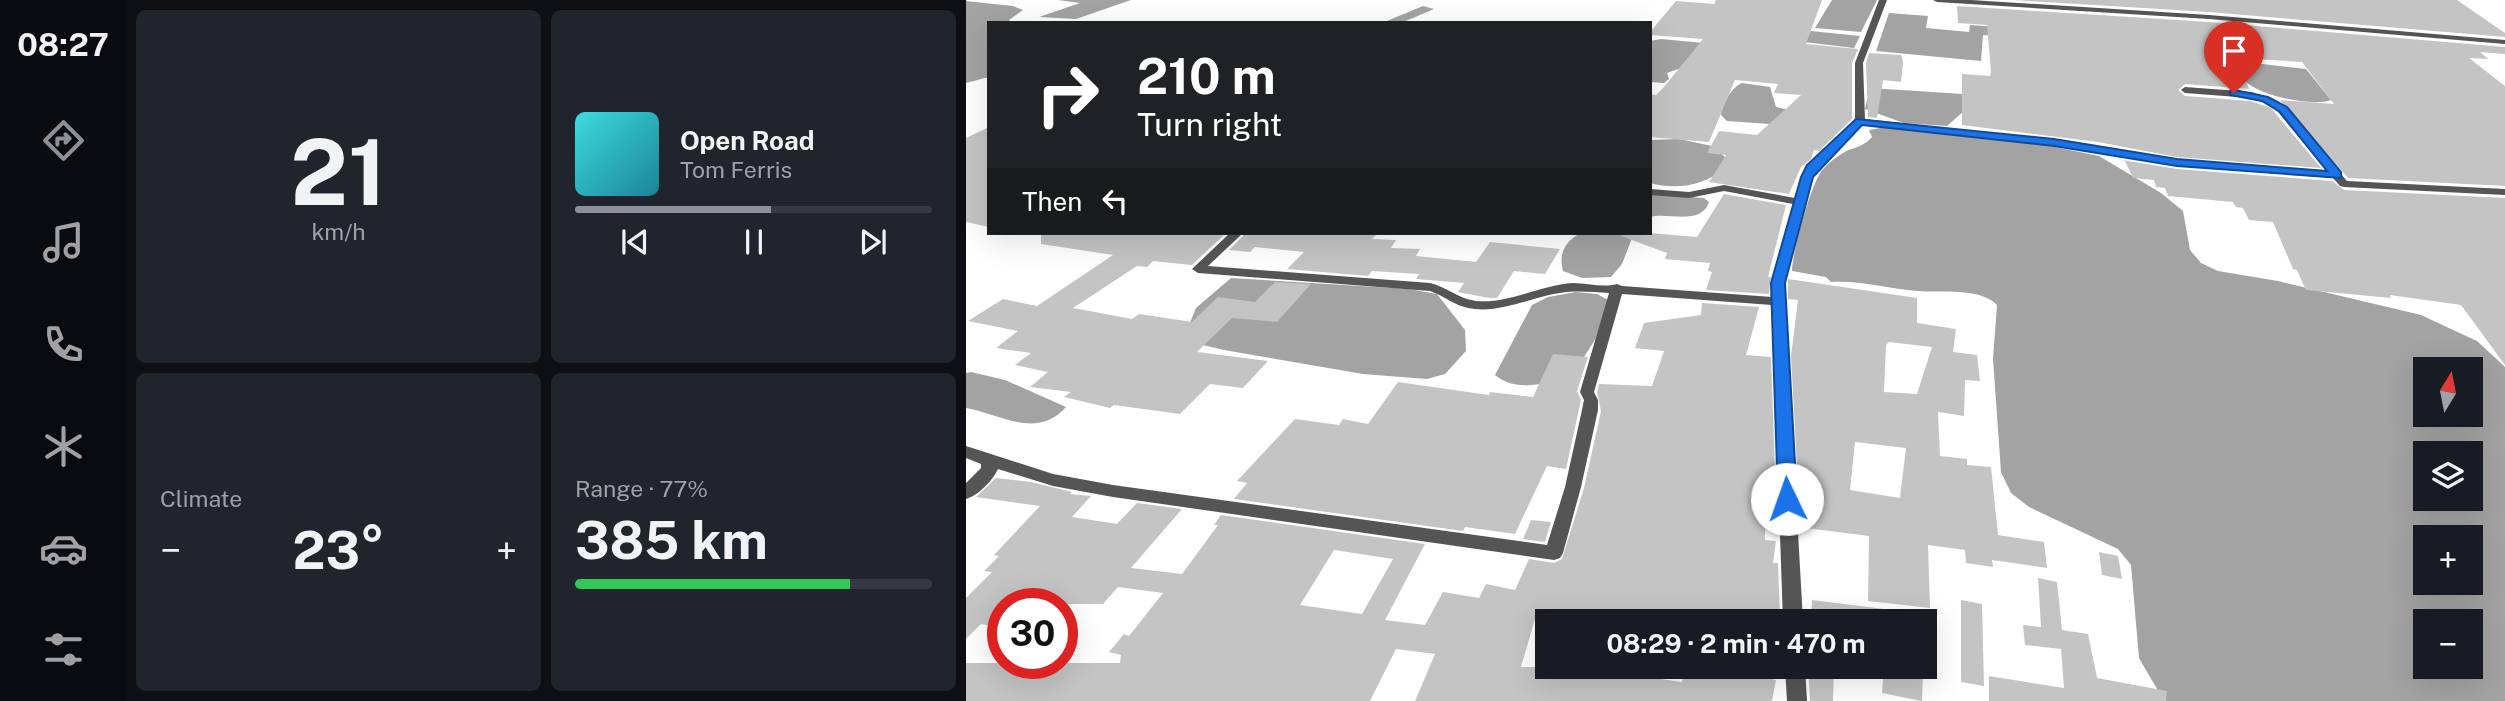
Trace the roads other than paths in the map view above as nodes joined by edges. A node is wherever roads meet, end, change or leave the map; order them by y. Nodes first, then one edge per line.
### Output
1 (1883, 0) edge
2 (1937, 0) edge
3 (2063, 4) edge
4 (2505, 42) edge
5 (2185, 90) dead end
6 (1860, 121) junction
7 (2337, 175) junction
8 (1652, 192) edge
9 (2503, 193) edge
10 (1800, 202) junction
11 (1235, 235) edge
12 (1617, 288) junction
13 (1777, 301) junction
14 (966, 452) edge
15 (988, 460) junction
16 (966, 493) edge
17 (1792, 609) edge
18 (1796, 679) edge
19 (1797, 701) edge

1 - 6 street
2 - 3 street
3 - 4 street
5 - 7 street
6 - 7 street
6 - 10 street
7 - 9 street
8 - 10 street
10 - 13 street
11 - 12 street
12 - 13 street
12 - 15 street
13 - 17 street
14 - 15 street
15 - 16 street
18 - 19 street

